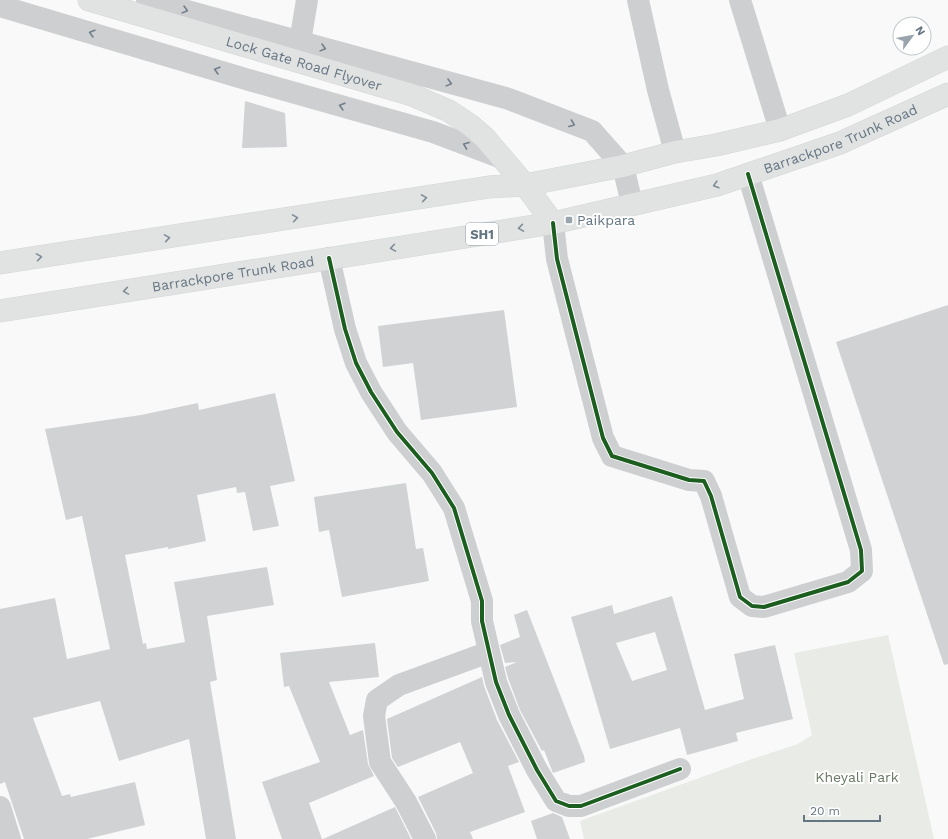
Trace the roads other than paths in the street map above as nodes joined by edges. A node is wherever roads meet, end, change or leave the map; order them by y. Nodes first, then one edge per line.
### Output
1 (89, 0) edge
2 (147, 0) edge
3 (307, 0) edge
4 (638, 0) edge
5 (740, 0) edge
6 (0, 6) edge
7 (300, 42) junction
8 (948, 57) edge
9 (948, 94) edge
10 (780, 130) junction
11 (675, 152) junction
12 (502, 158) junction
13 (624, 166) junction
14 (748, 174) junction
15 (525, 185) junction
16 (632, 204) junction
17 (553, 223) junction
18 (329, 258) junction
19 (0, 263) edge
20 (0, 311) edge
21 (489, 652) junction
22 (680, 769) dead end
23 (0, 807) edge
24 (10, 839) edge
25 (425, 839) edge

1 - 12 main road, Lock Gate Road Flyover
2 -> 7 street
3 - 7 street
4 - 11 street
5 - 10 street
12 -> 6 street
7 -> 13 street
8 - 10 main road, Barrackpore Trunk Road
9 - 14 main road, Barrackpore Trunk Road / SH1
10 - 11 main road, Barrackpore Trunk Road
11 - 13 main road, Barrackpore Trunk Road
12 - 15 main road, Lock Gate Road Flyover
13 - 15 main road, Barrackpore Trunk Road
13 - 16 street
14 -> 16 main road, Barrackpore Trunk Road / SH1
14 - 17 street
15 - 17 main road, Lock Gate Road Flyover
19 -> 15 main road, Barrackpore Trunk Road
16 - 17 main road, Barrackpore Trunk Road / SH1
17 -> 18 main road, Barrackpore Trunk Road / SH1
18 -> 20 main road, Barrackpore Trunk Road / SH1
18 - 21 street
21 - 22 street
21 - 25 street
23 - 24 street

